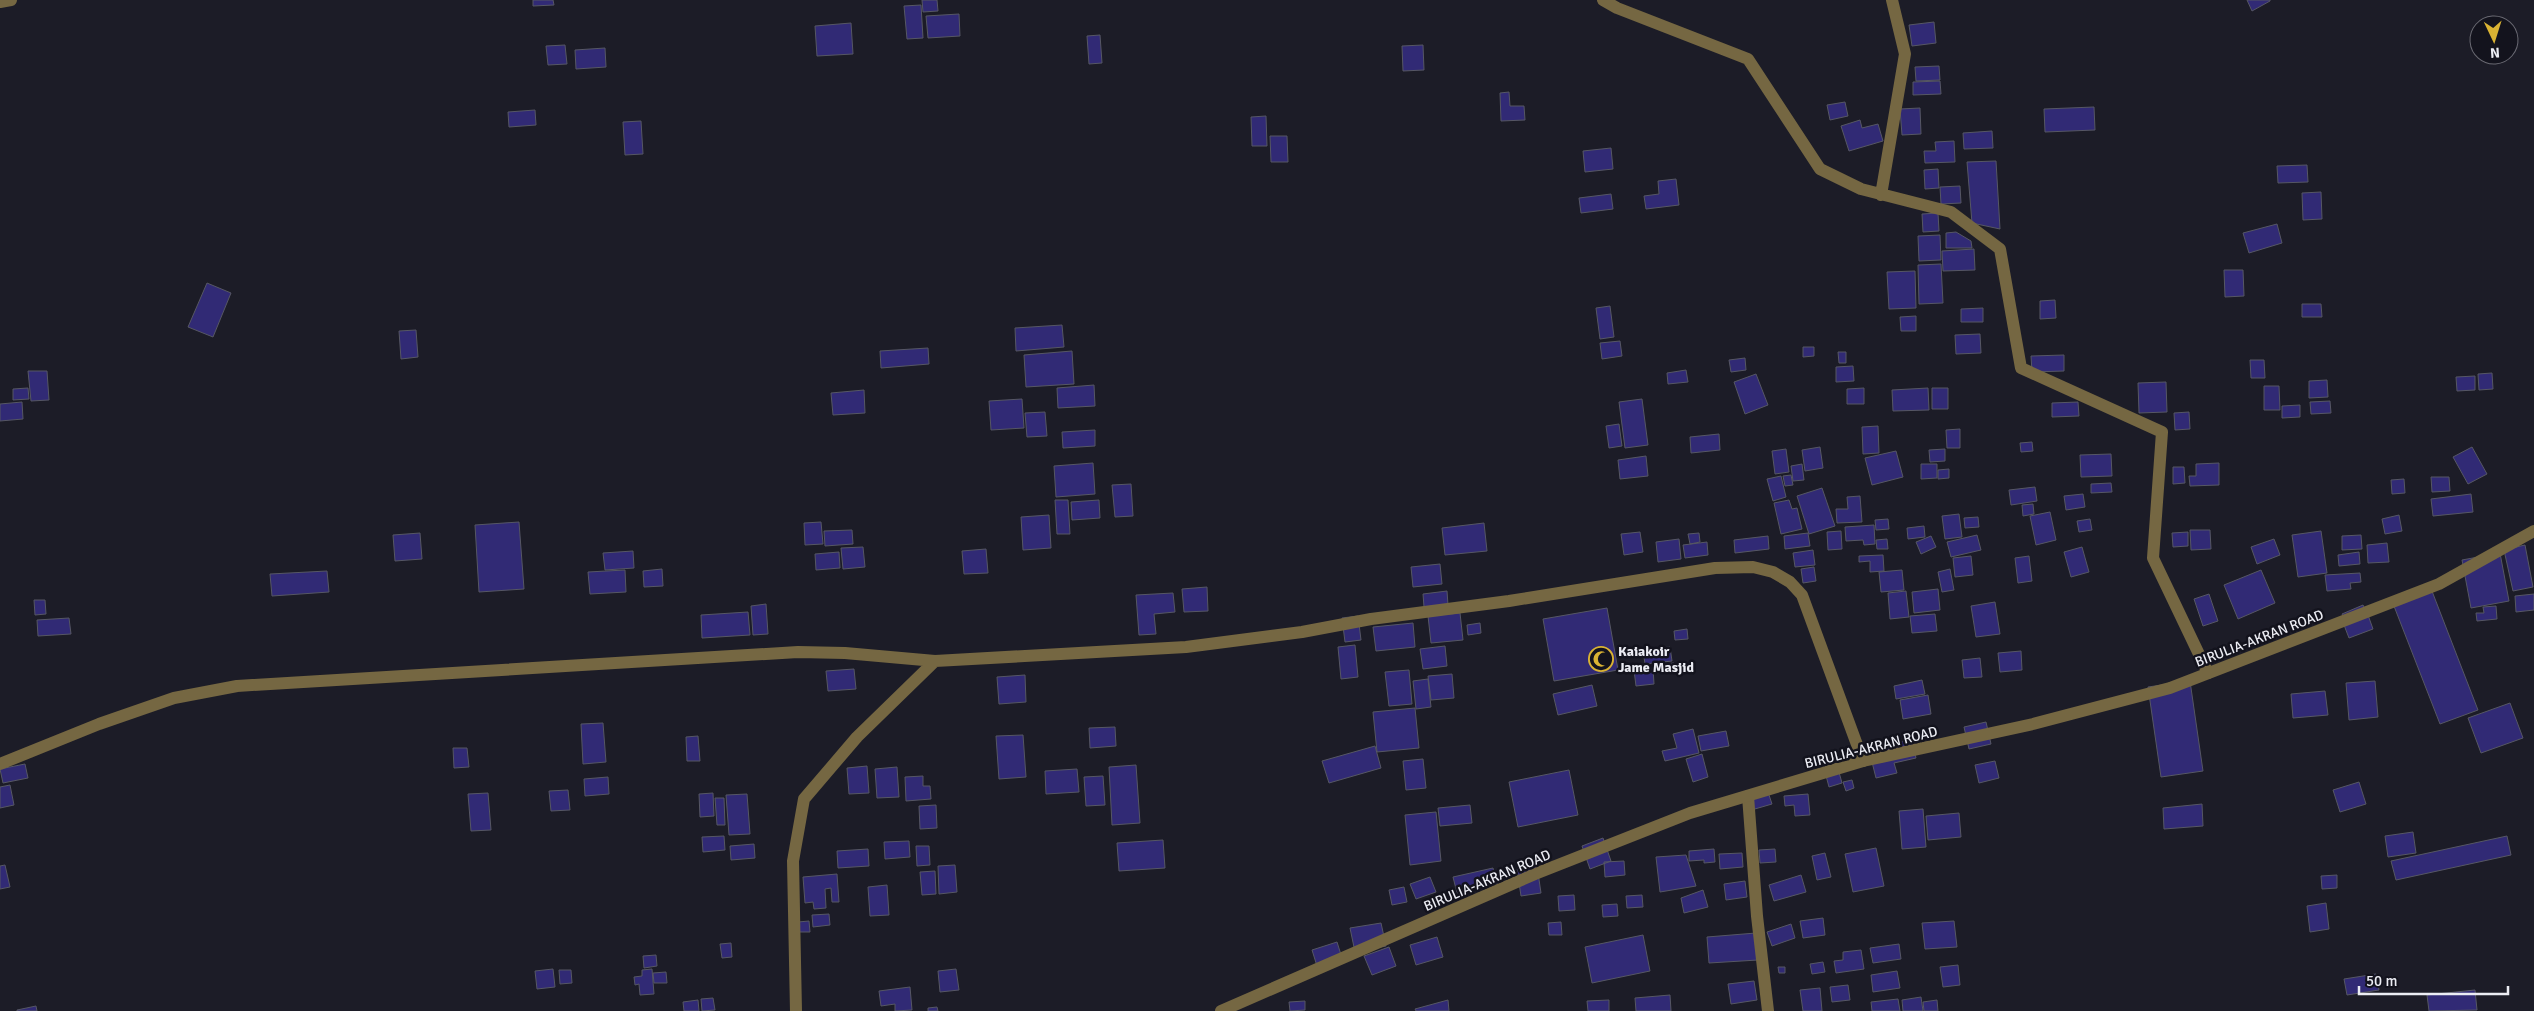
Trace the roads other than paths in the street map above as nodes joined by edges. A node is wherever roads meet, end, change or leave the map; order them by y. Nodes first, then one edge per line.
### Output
1 (11, 0) edge
2 (1604, 0) edge
3 (1892, 0) edge
4 (0, 2) edge
5 (1881, 195) junction
6 (2534, 532) edge
7 (936, 660) junction
8 (2208, 673) junction
9 (1863, 761) junction
10 (0, 764) edge
11 (1748, 796) junction
12 (796, 1011) edge
13 (1221, 1011) edge
14 (1768, 1011) edge

1 - 4 street
2 - 5 street
3 - 5 street
5 - 8 street
6 - 8 street, BIRULIA-AKRAN ROAD
7 - 9 street
7 - 10 street
7 - 12 street
8 - 9 street, BIRULIA-AKRAN ROAD
9 - 11 street, BIRULIA-AKRAN ROAD
11 - 13 street, BIRULIA-AKRAN ROAD
11 - 14 street

